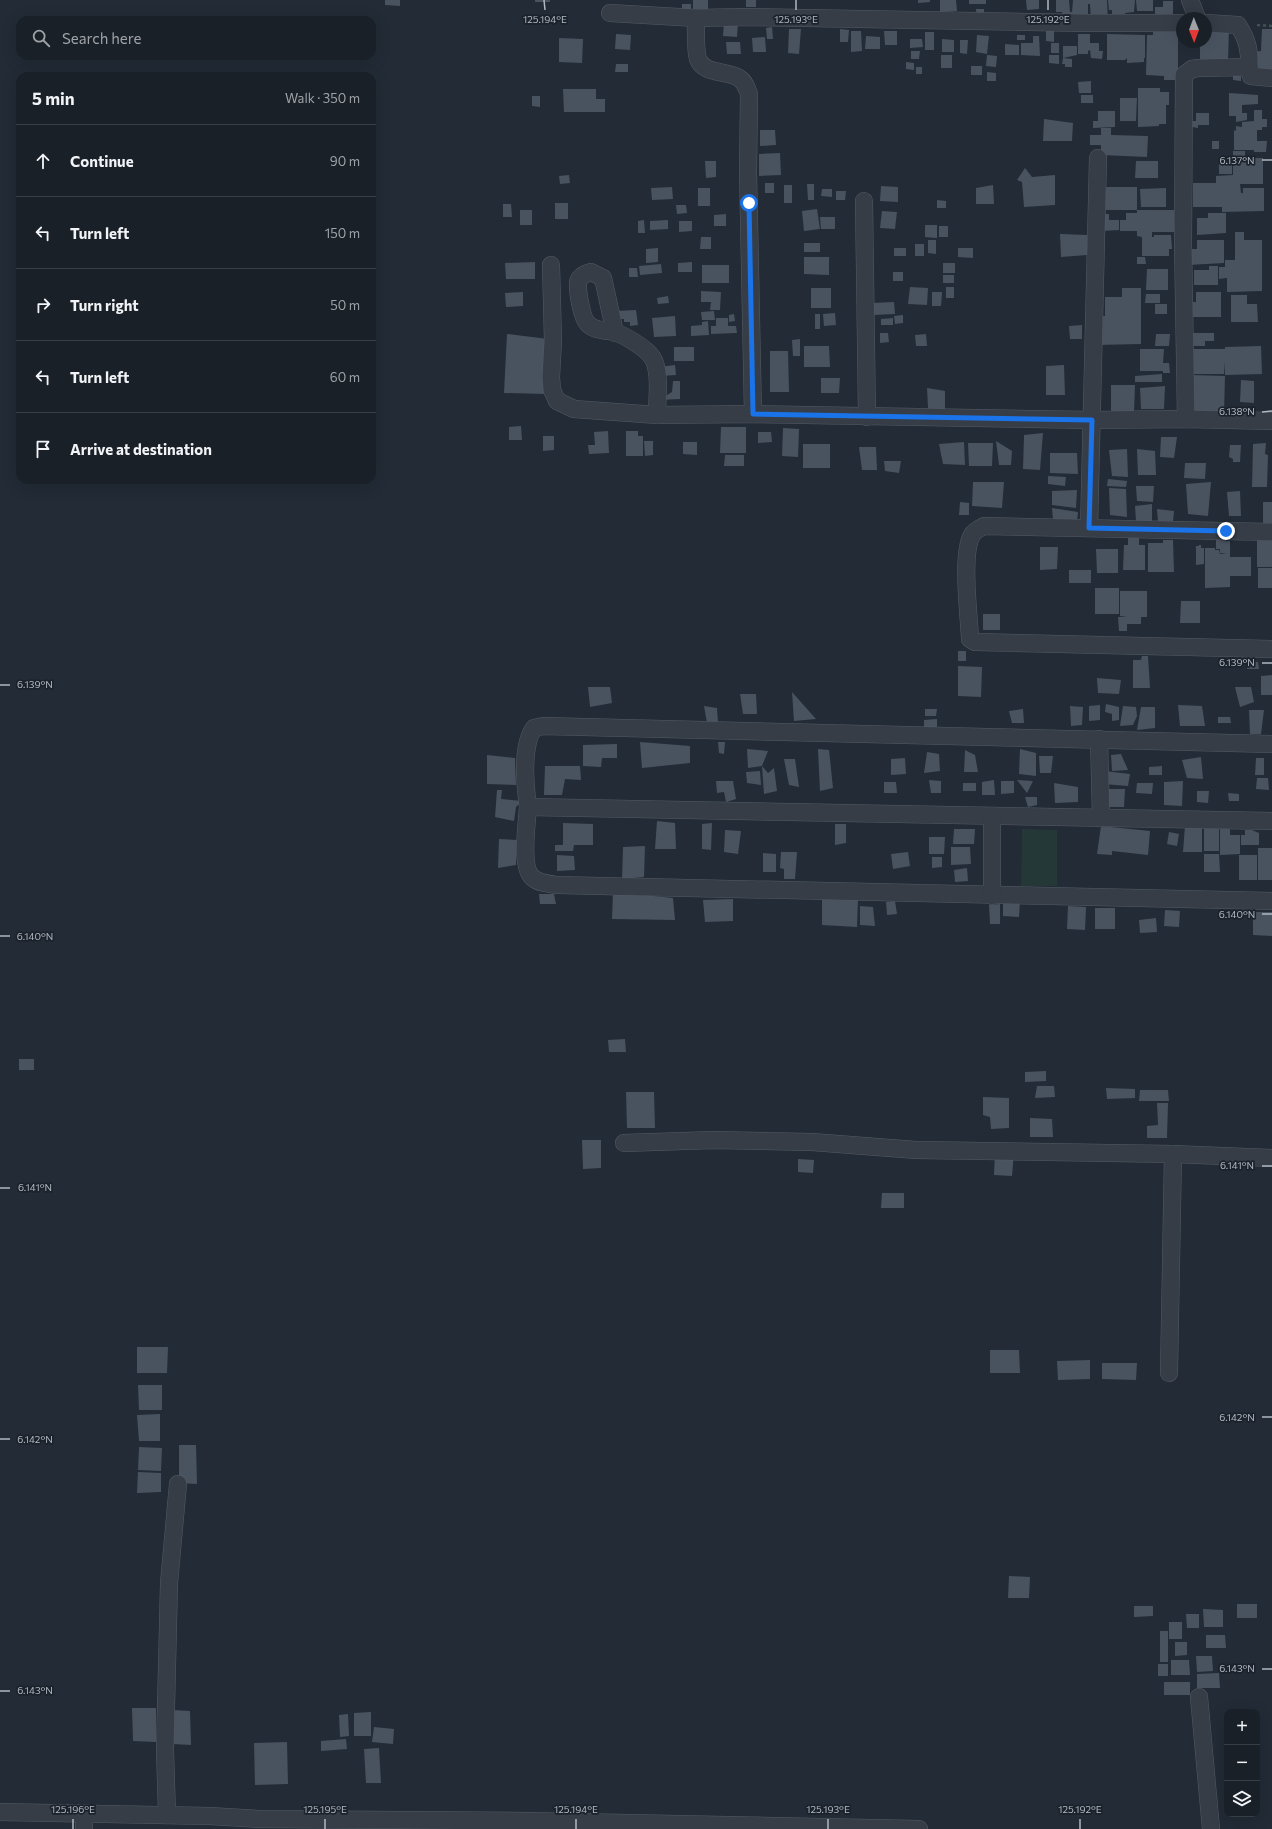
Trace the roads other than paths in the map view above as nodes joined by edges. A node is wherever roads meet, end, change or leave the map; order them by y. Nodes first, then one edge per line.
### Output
1 (1190, 0) edge
2 (1195, 12) edge
3 (610, 13) dead end
4 (696, 18) junction
5 (1176, 23) edge
6 (1212, 23) edge
7 (1248, 67) junction
8 (1272, 78) edge
9 (1098, 158) dead end
10 (864, 201) dead end
11 (551, 265) dead end
12 (615, 333) dead end
13 (753, 414) junction
14 (657, 415) junction
15 (867, 417) junction
16 (1186, 419) junction
17 (1092, 420) junction
18 (1272, 421) edge
19 (1089, 528) junction
20 (1272, 532) edge
21 (1272, 649) edge
22 (1099, 739) junction
23 (1272, 744) edge
24 (528, 807) junction
25 (992, 816) junction
26 (1101, 818) junction
27 (1272, 821) edge
28 (992, 896) junction
29 (1272, 901) edge
30 (624, 1143) dead end
31 (1173, 1154) junction
32 (1272, 1158) edge
33 (1169, 1373) dead end
34 (178, 1484) dead end
35 (1199, 1697) dead end
36 (0, 1812) edge
37 (167, 1815) junction
38 (84, 1821) edge
39 (259, 1824) edge
40 (528, 1825) edge
41 (919, 1829) edge
42 (1211, 1829) edge

1 - 2 street
3 - 4 street
4 - 5 street
4 - 13 street
6 - 7 street
7 - 8 street
7 - 16 street
9 - 17 street
10 - 15 street
11 - 14 street
12 - 14 street
13 - 14 street
13 - 15 street
15 - 17 street
16 - 17 street
16 - 18 street
17 - 19 street
19 - 20 street
19 - 21 street
22 - 23 street
22 - 24 street
22 - 26 street
24 - 25 street
24 - 28 street
25 - 26 street
25 - 28 street
26 - 27 street
28 - 29 street
30 - 31 street
31 - 32 street
31 - 33 street
34 - 37 street
35 - 42 street
36 - 38 street
37 - 38 street
37 - 39 street
39 - 40 street
40 - 41 street

